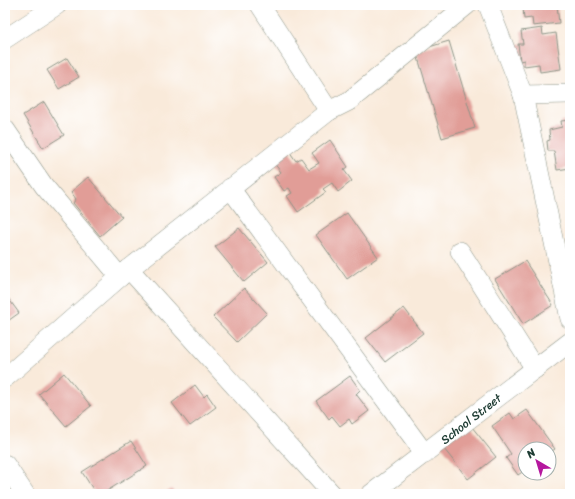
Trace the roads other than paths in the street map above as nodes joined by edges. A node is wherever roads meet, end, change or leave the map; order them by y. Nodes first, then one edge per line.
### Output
1 (58, 5) edge
2 (260, 5) edge
3 (467, 5) edge
4 (488, 5) edge
5 (5, 39) edge
6 (570, 94) edge
7 (523, 95) junction
8 (329, 111) junction
9 (5, 129) edge
10 (230, 188) junction
11 (460, 252) dead end
12 (563, 254) edge
13 (124, 273) junction
14 (570, 319) edge
15 (570, 342) edge
16 (535, 369) junction
17 (5, 378) edge
18 (425, 454) junction
19 (5, 464) edge
20 (395, 487) edge
21 (25, 494) edge
22 (332, 494) edge
23 (371, 494) edge

1 - 5 street
2 - 8 street
3 - 8 street
4 - 7 street
6 - 7 street
7 - 12 street
8 - 10 street
9 - 13 street
10 - 13 street
10 - 18 street
11 - 16 street
12 - 14 street
13 - 17 street
13 - 22 street
15 - 16 street, School Street
16 - 18 street, School Street
18 - 20 street, School Street
19 - 21 street
20 - 23 street, School Street

